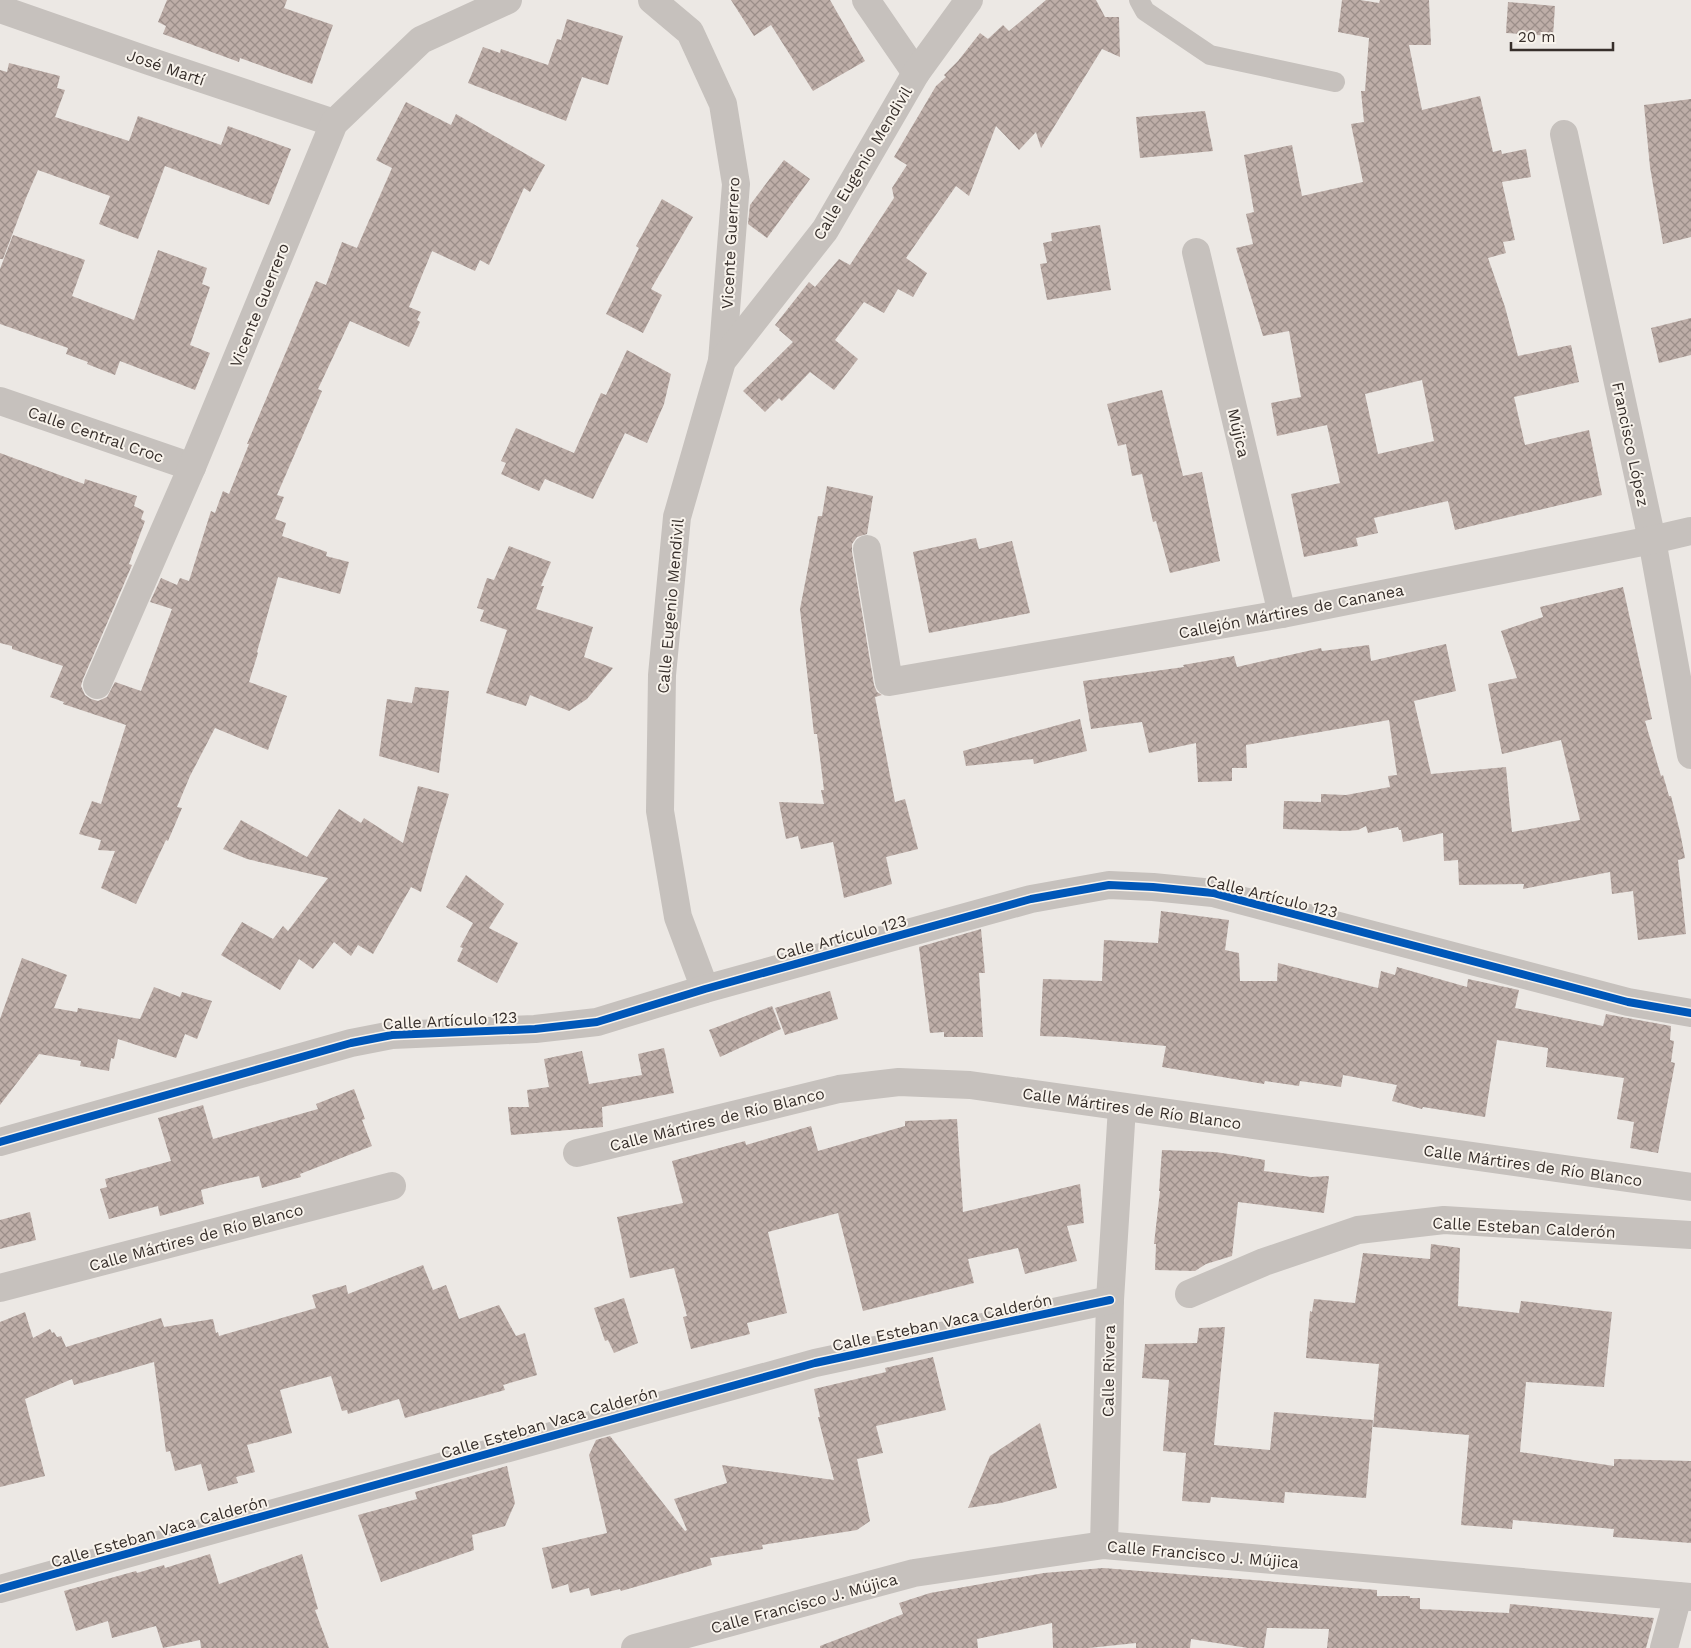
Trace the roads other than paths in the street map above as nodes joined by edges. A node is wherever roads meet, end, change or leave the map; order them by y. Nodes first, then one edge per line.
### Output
1 (508, 0) edge
2 (652, 0) edge
3 (866, 0) edge
4 (969, 0) edge
5 (1139, 0) edge
6 (0, 9) edge
7 (916, 73) junction
8 (1335, 82) dead end
9 (334, 123) junction
10 (1564, 134) dead end
11 (1196, 252) dead end
12 (722, 361) junction
13 (0, 401) edge
14 (192, 467) junction
15 (1691, 531) edge
16 (1652, 540) junction
17 (867, 549) dead end
18 (1282, 614) junction
19 (97, 685) dead end
20 (1691, 755) edge
21 (705, 989) junction
22 (1691, 1013) edge
23 (1122, 1107) junction
24 (3, 1144) edge
25 (577, 1153) dead end
26 (392, 1186) dead end
27 (1691, 1187) edge
28 (1691, 1235) edge
29 (0, 1288) edge
30 (1189, 1294) dead end
31 (1110, 1300) junction
32 (1104, 1545) junction
33 (0, 1589) edge
34 (1684, 1597) edge
35 (635, 1648) edge
36 (1664, 1648) edge

1 - 9 street, Vicente Guerrero
2 - 12 street, Vicente Guerrero
3 - 7 street
4 - 7 street, Calle Eugenio Mendivil
5 - 8 lane
6 - 9 street, José Martí
7 - 12 street, Calle Eugenio Mendivil
9 - 14 street, Vicente Guerrero
10 - 16 street, Francisco López
11 - 18 street, Mújica
12 - 21 street, Calle Eugenio Mendivil
13 - 14 street, Calle Central Croc
14 - 19 street, Vicente Guerrero
15 - 16 street, Callejón Mártires de Cananea
16 - 18 street, Callejón Mártires de Cananea
16 - 20 street, Francisco López
17 - 18 street, Callejón Mártires de Cananea
21 - 22 street, Calle Artículo 123
21 - 24 street, Calle Artículo 123
23 - 25 street, Calle Mártires de Río Blanco
23 - 27 street, Calle Mártires de Río Blanco
23 - 31 street, Calle Rivera
26 - 29 street, Calle Mártires de Río Blanco
28 - 30 street, Calle Esteban Calderón
31 - 32 street, Calle Rivera
31 - 33 street, Calle Esteban Vaca Calderón
32 - 34 street, Calle Francisco J. Mújica
32 - 35 street, Calle Francisco J. Mújica
34 - 36 street

